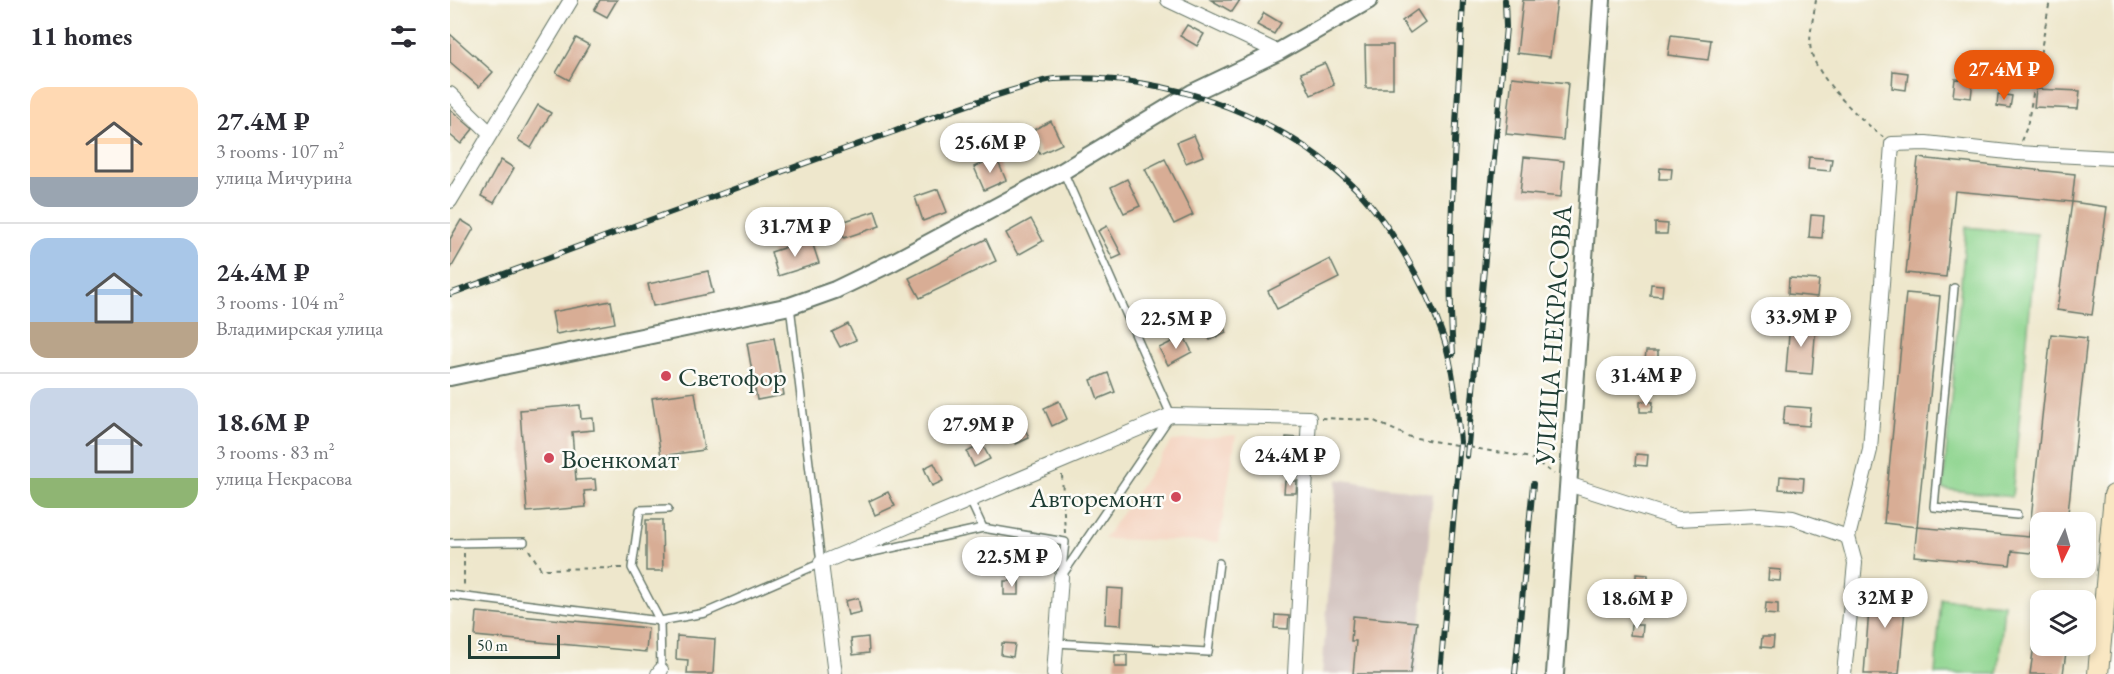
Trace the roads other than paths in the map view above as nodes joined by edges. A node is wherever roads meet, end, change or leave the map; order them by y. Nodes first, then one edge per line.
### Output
1 (571, 0) edge
2 (1168, 0) edge
3 (1370, 0) edge
4 (1602, 0) edge
5 (1278, 52) junction
6 (450, 94) edge
7 (490, 133) junction
8 (2114, 158) edge
9 (1063, 171) junction
10 (450, 201) edge
11 (1954, 288) dead end
12 (790, 306) junction
13 (450, 377) edge
14 (1171, 415) junction
15 (1568, 484) junction
16 (2114, 495) edge
17 (969, 499) junction
18 (668, 510) dead end
19 (2017, 515) dead end
20 (983, 528) junction
21 (1848, 537) junction
22 (524, 542) road end
23 (450, 543) edge
24 (821, 563) junction
25 (1219, 563) dead end
26 (1061, 577) junction
27 (450, 595) edge
28 (2109, 596) edge
29 (660, 621) junction
30 (1056, 643) junction
31 (659, 672) edge
32 (835, 674) edge
33 (1054, 674) edge
34 (1295, 674) edge
35 (1555, 674) edge
36 (1844, 674) edge
37 (2098, 674) edge

1 - 7 street
2 - 5 street
3 - 5 street
4 - 15 street, УЛИЦА НЕКРАСОВА
5 - 9 street
6 - 7 street
7 - 10 street
8 - 21 street
9 - 12 street
9 - 14 lane
11 - 19 lane
12 - 13 street
12 - 24 lane
14 - 17 street
14 - 26 lane
14 - 34 street
15 - 21 street
15 - 35 street, УЛИЦА НЕКРАСОВА
16 - 28 main road
17 - 20 lane
17 - 24 street
18 - 29 lane
20 - 24 lane
20 - 26 lane
21 - 36 street
22 - 23 lane
24 - 29 lane
24 - 32 street
25 - 30 lane
26 - 30 street
27 - 29 lane
28 - 37 main road
29 - 31 lane
30 - 33 street

